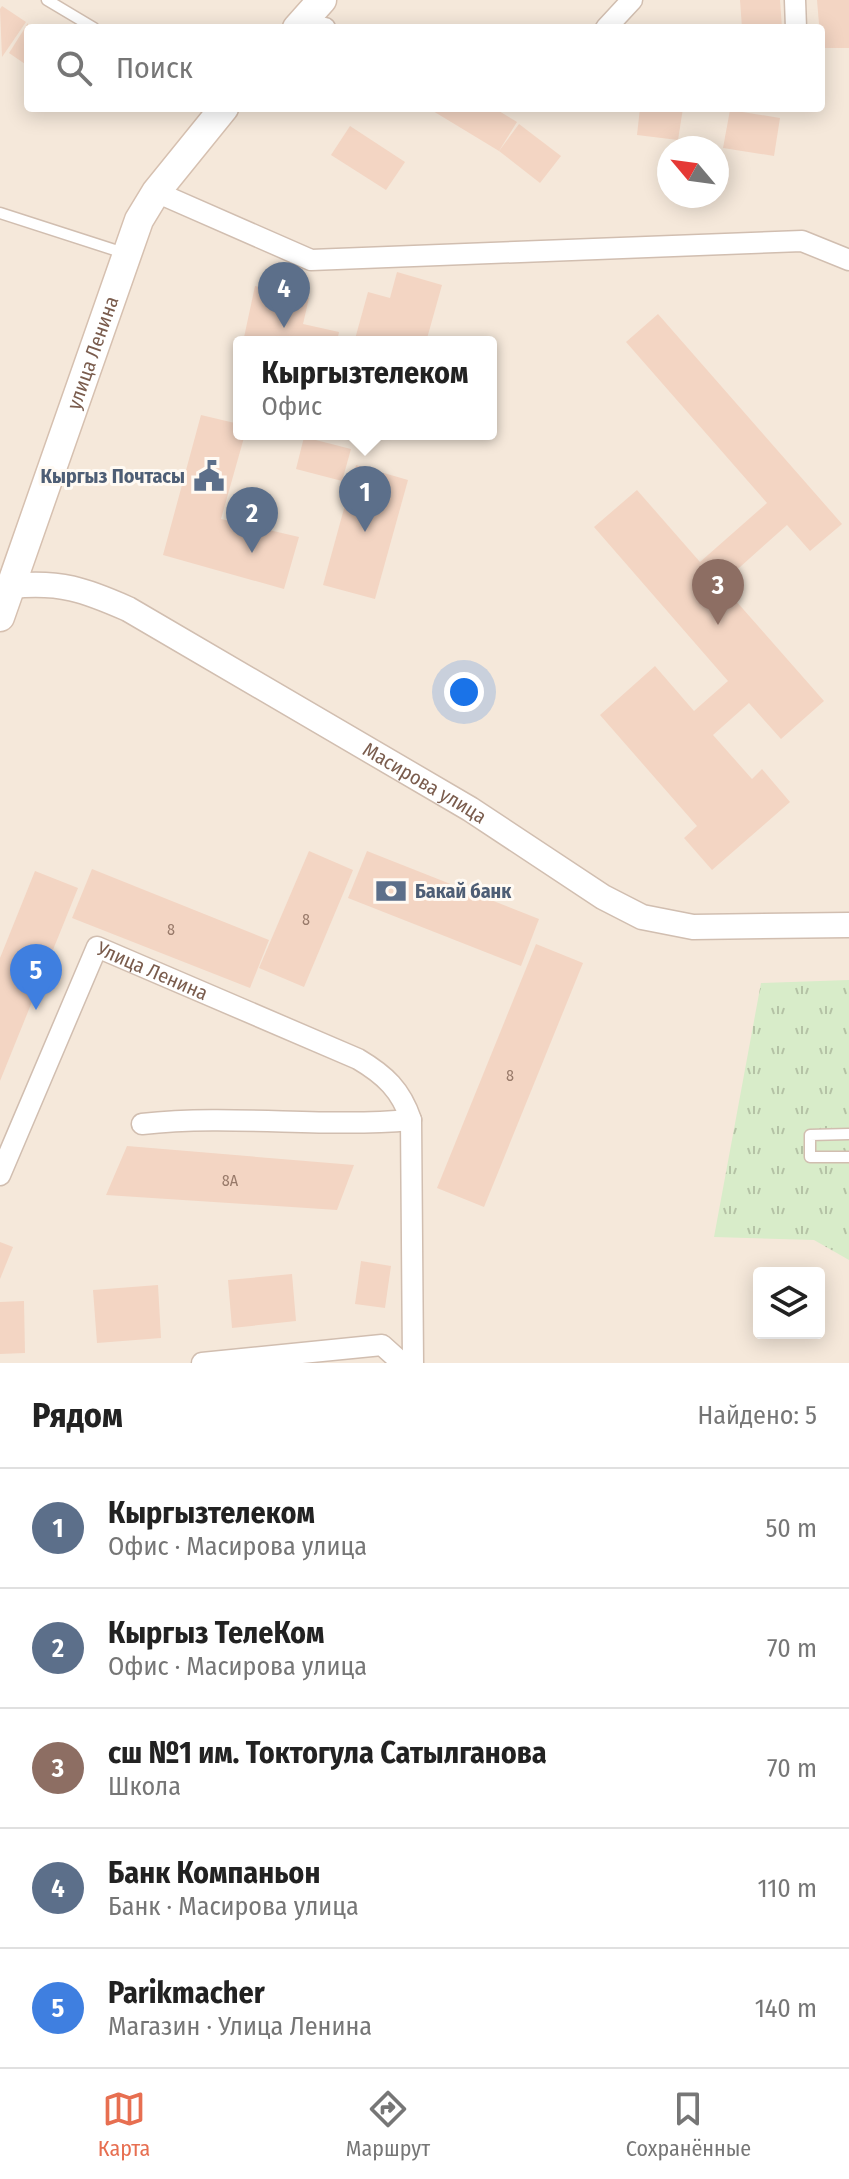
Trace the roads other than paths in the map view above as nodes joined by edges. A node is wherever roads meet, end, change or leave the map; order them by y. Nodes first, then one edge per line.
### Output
1 (47, 0) edge
2 (322, 0) edge
3 (632, 0) edge
4 (795, 0) edge
5 (87, 24) edge
6 (309, 24) edge
7 (610, 24) edge
8 (796, 24) edge
9 (221, 112) edge
10 (156, 192) junction
11 (0, 213) edge
12 (126, 254) junction
13 (849, 260) edge
14 (6, 586) edge
15 (0, 617) edge
16 (849, 925) edge
17 (411, 1120) junction
18 (142, 1124) dead end
19 (849, 1134) edge
20 (849, 1157) edge
21 (0, 1175) edge
22 (265, 1360) edge
23 (202, 1363) edge
24 (402, 1363) edge
25 (413, 1363) edge

1 - 5 lane
2 - 6 main road
3 - 7 street
4 - 8 street
9 - 10 main road, улица Ленина
10 - 12 main road, улица Ленина
10 - 13 street
11 - 12 lane
12 - 14 main road, улица Ленина
14 - 15 main road, улица Ленина
14 - 16 street, Масирова улица
17 - 18 street
17 - 21 street, Улица Ленина
17 - 25 street, Улица Ленина
19 - 20 lane
22 - 23 street
22 - 24 street

